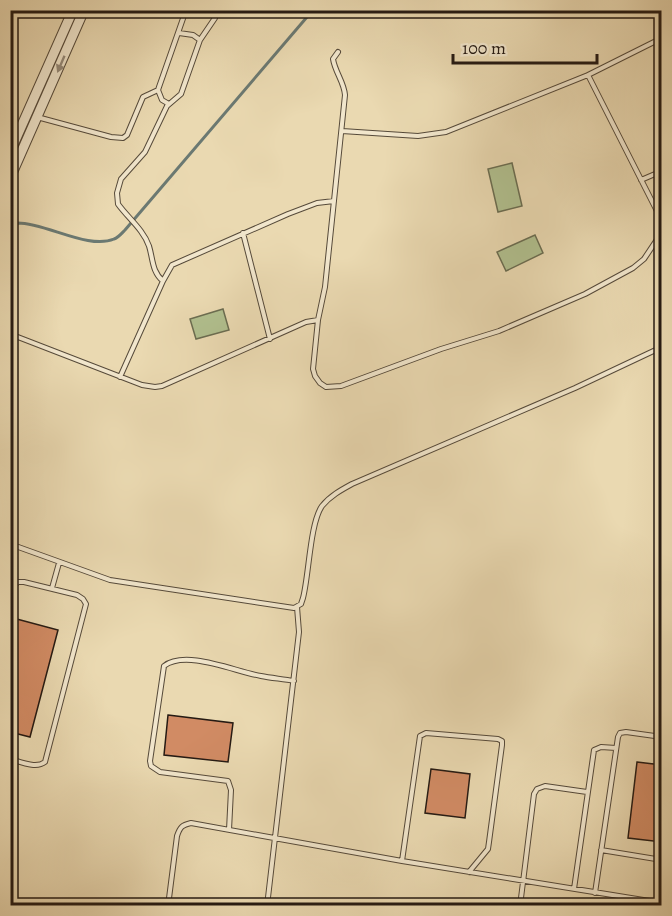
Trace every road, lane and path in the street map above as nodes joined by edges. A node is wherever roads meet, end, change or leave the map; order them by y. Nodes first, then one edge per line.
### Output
1 (73, 10) edge
2 (84, 10) edge
3 (186, 10) edge
4 (218, 10) edge
5 (179, 33) junction
6 (662, 38) edge
7 (200, 40) junction
8 (338, 52) dead end
9 (588, 75) junction
10 (158, 90) junction
11 (169, 104) junction
12 (27, 114) junction
13 (38, 118) junction
14 (342, 131) junction
15 (10, 152) edge
16 (662, 171) edge
17 (10, 178) edge
18 (640, 180) junction
19 (334, 201) junction
20 (662, 221) edge
21 (662, 232) edge
22 (243, 233) junction
23 (163, 281) junction
24 (318, 320) junction
25 (10, 334) edge
26 (270, 339) junction
27 (662, 347) edge
28 (120, 377) junction
29 (10, 544) edge
30 (59, 563) junction
31 (52, 588) junction
32 (10, 599) edge
33 (297, 607) junction
34 (294, 681) junction
35 (662, 737) edge
36 (616, 748) junction
37 (10, 759) edge
38 (588, 792) junction
39 (229, 830) junction
40 (275, 838) junction
41 (601, 850) junction
42 (662, 860) edge
43 (402, 861) junction
44 (469, 872) junction
45 (524, 881) junction
46 (574, 889) junction
47 (595, 893) junction
48 (662, 903) edge
49 (168, 906) edge
50 (267, 906) edge
51 (520, 906) edge

1 - 12 street
2 -> 13 street
3 - 5 lane
4 - 7 lane
5 - 7 lane
5 - 10 lane
6 - 9 lane
7 - 11 lane
8 - 14 lane
9 - 14 lane
9 - 18 lane
10 - 11 lane
10 - 13 lane
11 - 23 lane
12 - 13 lane
12 - 15 street
13 - 17 street
14 - 19 lane
16 - 18 lane
18 - 20 lane
19 - 22 lane
19 - 24 lane
21 - 24 lane
22 - 23 lane
22 - 26 lane
23 - 28 lane
24 - 26 lane
25 - 28 lane
26 - 28 lane
27 - 33 lane
29 - 30 lane
30 - 31 lane
30 - 33 lane
31 - 32 lane
31 - 37 lane
33 - 34 lane
34 - 39 lane
34 - 40 lane
35 - 36 lane
36 - 38 lane
36 - 41 lane
38 - 45 lane
38 - 46 lane
39 - 40 lane
39 - 49 lane
40 - 43 lane
40 - 50 lane
41 - 42 lane
41 - 47 lane
43 - 44 lane
43 - 44 lane
44 - 45 lane
45 - 46 lane
45 - 51 lane
46 - 47 lane
47 - 48 lane

